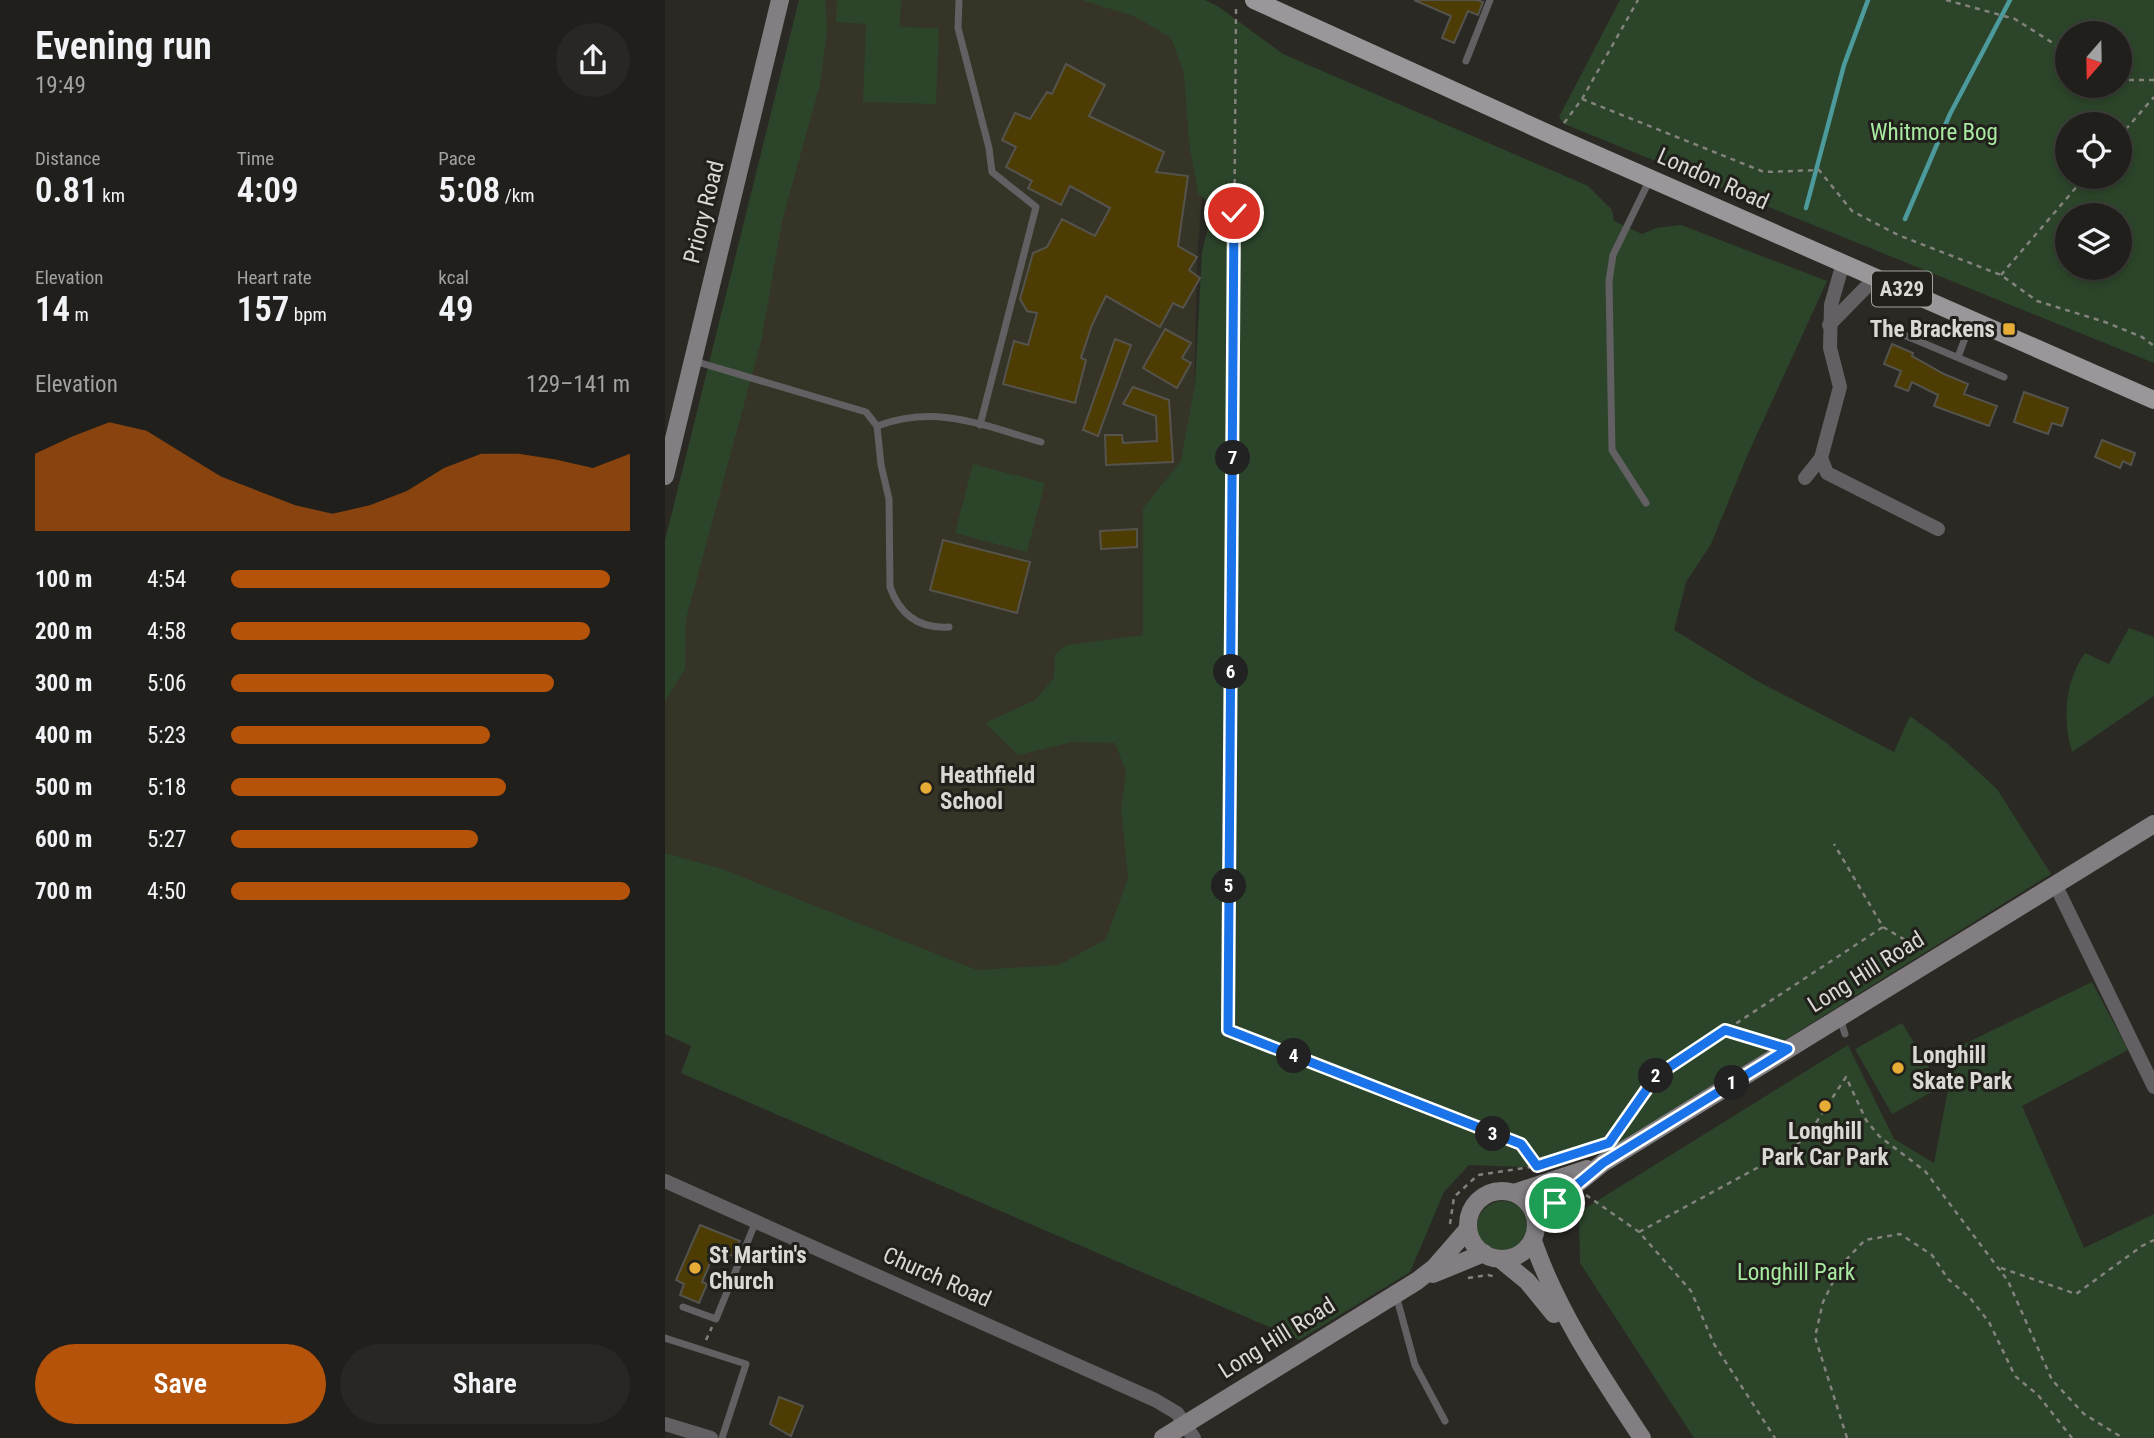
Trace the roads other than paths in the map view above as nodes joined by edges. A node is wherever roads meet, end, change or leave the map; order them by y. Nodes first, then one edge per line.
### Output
1 (780, 0) edge
2 (959, 0) edge
3 (1254, 0) edge
4 (1490, 0) edge
5 (1466, 61) dead end
6 (1651, 178) junction
7 (1843, 263) junction
8 (1876, 277) junction
9 (1972, 320) junction
10 (1829, 326) junction
11 (1905, 335) dead end
12 (1958, 358) junction
13 (693, 361) junction
14 (2004, 377) dead end
15 (2154, 400) edge
16 (980, 425) junction
17 (877, 426) junction
18 (1041, 442) dead end
19 (1821, 458) junction
20 (666, 470) edge
21 (1805, 478) dead end
22 (1646, 503) dead end
23 (1938, 529) dead end
24 (949, 627) dead end
25 (2154, 824) edge
26 (2055, 884) junction
27 (2154, 1087) edge
28 (1600, 1155) junction
29 (665, 1181) edge
30 (1514, 1193) junction
31 (756, 1220) junction
32 (1468, 1229) junction
33 (1535, 1232) junction
34 (1492, 1256) junction
35 (1417, 1281) junction
36 (1396, 1294) junction
37 (683, 1307) dead end
38 (1576, 1336) junction
39 (665, 1338) edge
40 (1445, 1421) dead end
41 (665, 1424) edge
42 (1190, 1431) edge
43 (711, 1438) edge
44 (722, 1438) edge
45 (1163, 1438) edge
46 (1642, 1438) edge

1 - 13 street, Priory Road
2 - 16 lane
3 - 6 main road, London Road / A329
4 - 5 lane
6 - 7 main road, London Road / A329
6 - 22 lane
7 - 8 main road, London Road / A329
7 - 10 street
8 - 9 main road, London Road / A329
8 - 10 street
9 - 12 lane
9 - 15 main road, London Road / A329
10 - 19 street
11 - 12 lane
12 - 14 lane
13 - 17 lane
13 - 20 street, Priory Road
16 - 17 lane
16 - 18 lane
17 - 24 lane
19 - 21 street
19 - 23 street
25 - 26 street, Long Hill Road
26 - 27 street
26 - 28 street, Long Hill Road
28 - 30 street, Long Hill Road
28 - 33 street, Long Hill Road
29 - 31 street, Church Road
30 - 32 street
30 - 33 street
31 - 37 lane
31 - 42 street, Church Road
32 - 34 street
32 - 35 street, Long Hill Road
33 - 34 street
33 - 38 street
34 - 35 street, Long Hill Road
34 - 38 street
35 - 36 street, Long Hill Road
36 - 40 lane
36 - 42 street, Long Hill Road
38 - 46 street
39 - 44 lane
41 - 43 street
42 - 45 street, Long Hill Road

